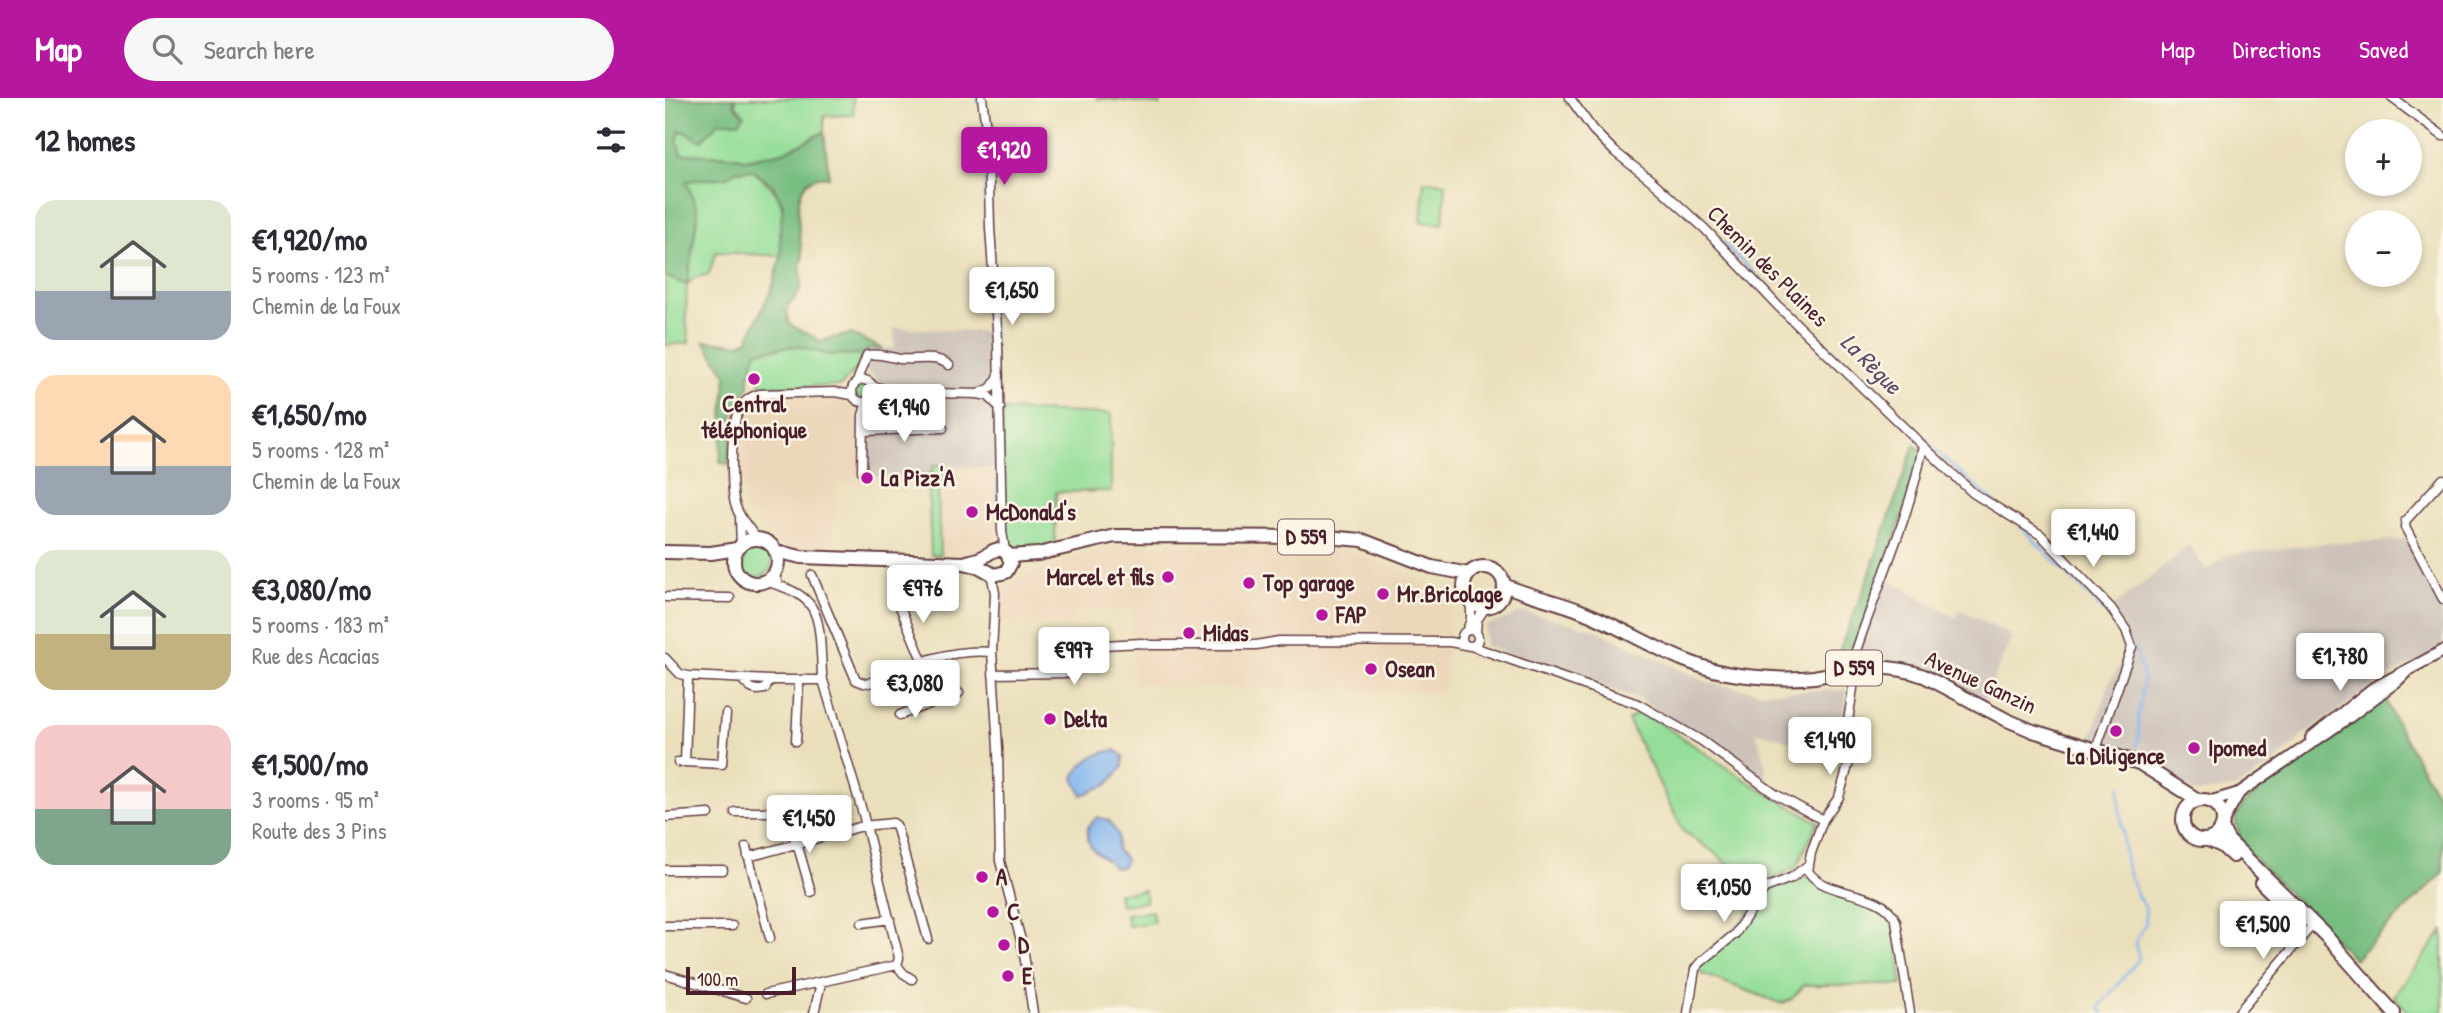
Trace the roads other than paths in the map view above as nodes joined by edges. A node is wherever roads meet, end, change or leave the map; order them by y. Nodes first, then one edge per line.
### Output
1 (982, 98) edge
2 (1570, 98) edge
3 (2392, 98) edge
4 (2443, 136) edge
5 (949, 365) dead end
6 (863, 370) junction
7 (1000, 381) junction
8 (870, 384) junction
9 (989, 389) junction
10 (891, 392) junction
11 (860, 394) junction
12 (978, 394) junction
13 (1000, 403) junction
14 (943, 428) dead end
15 (863, 431) junction
16 (1923, 446) junction
17 (862, 471) dead end
18 (2443, 479) edge
19 (739, 515) junction
20 (757, 539) junction
21 (739, 547) junction
22 (775, 551) junction
23 (665, 552) edge
24 (711, 553) junction
25 (801, 557) junction
26 (998, 562) junction
27 (734, 565) junction
28 (1432, 566) junction
29 (1469, 574) junction
30 (812, 575) dead end
31 (773, 576) junction
32 (1504, 585) junction
33 (1464, 590) junction
34 (665, 597) edge
35 (1538, 597) junction
36 (730, 598) dead end
37 (1501, 598) junction
38 (2443, 599) edge
39 (898, 602) dead end
40 (1471, 603) junction
41 (824, 605) junction
42 (1485, 608) junction
43 (813, 610) junction
44 (1470, 639) junction
45 (2443, 651) edge
46 (992, 652) junction
47 (665, 658) edge
48 (922, 660) junction
49 (904, 668) junction
50 (1852, 668) junction
51 (993, 674) junction
52 (688, 676) junction
53 (823, 680) junction
54 (799, 681) junction
55 (1853, 688) dead end
56 (959, 693) dead end
57 (921, 707) junction
58 (726, 714) dead end
59 (900, 715) dead end
60 (796, 741) dead end
61 (2097, 749) junction
62 (2161, 779) junction
63 (2239, 793) junction
64 (2198, 800) junction
65 (820, 802) dead end
66 (2212, 802) junction
67 (735, 812) dead end
68 (786, 813) junction
69 (709, 814) dead end
70 (2184, 814) junction
71 (665, 817) edge
72 (1823, 820) junction
73 (2223, 823) junction
74 (865, 826) junction
75 (2208, 840) junction
76 (797, 844) junction
77 (746, 847) dead end
78 (748, 857) junction
79 (1808, 865) junction
80 (665, 870) edge
81 (723, 870) dead end
82 (811, 892) dead end
83 (890, 919) junction
84 (862, 923) dead end
85 (665, 926) edge
86 (732, 926) dead end
87 (2309, 929) junction
88 (770, 939) dead end
89 (928, 939) dead end
90 (897, 965) junction
91 (665, 974) edge
92 (912, 979) dead end
93 (821, 983) junction
94 (766, 994) dead end
95 (746, 998) dead end
96 (2382, 998) junction
97 (814, 1013) edge
98 (1033, 1013) edge
99 (1688, 1013) edge
100 (1910, 1013) edge
101 (2238, 1013) edge
102 (2394, 1013) edge

1 - 7 street
2 - 16 street, Chemin des Plaines
3 - 4 street
5 - 6 street
6 - 8 street
6 - 11 street
7 - 9 street
7 - 13 street
8 - 10 street
8 - 11 street
8 - 11 street
9 - 12 street
9 - 13 street
10 - 11 street
10 - 12 street
11 - 15 street
11 - 19 street
12 - 13 street
13 - 26 street
14 - 15 street
15 - 17 street
16 - 50 street
16 - 61 street, Chemin des Plaines
18 - 38 street
19 - 20 street
19 - 21 street
20 - 21 main road
20 - 22 main road
21 - 24 main road
21 - 27 main road
22 - 25 main road
22 - 31 main road
23 - 24 main road
24 - 27 main road
25 - 26 main road
25 - 31 main road
26 - 28 main road, D 559
26 - 46 street
27 - 31 main road
28 - 29 main road, D 559
28 - 33 main road, D 559
29 - 32 main road
29 - 33 main road
30 - 41 street
31 - 43 street
32 - 35 main road, Avenue Ganzin / D 559
32 - 37 main road
33 - 40 main road
34 - 36 street
35 - 37 main road, Avenue Ganzin / D 559
35 - 50 main road, Avenue Ganzin / D 559
37 - 42 main road
39 - 48 street
40 - 42 main road
40 - 44 street
41 - 43 street
41 - 49 street
42 - 44 street
43 - 53 street
44 - 51 street
44 - 72 street
45 - 63 main road
46 - 48 street
46 - 51 street
47 - 52 street
48 - 49 street
49 - 57 street
50 - 61 main road, Avenue Ganzin / D 559
51 - 98 street
52 - 54 street
52 - 58 street
53 - 54 street
53 - 74 street
54 - 60 street
55 - 72 street
56 - 57 street
57 - 59 street
61 - 62 main road, Avenue Ganzin / D 559
62 - 64 main road, Avenue Ganzin / D 559
62 - 70 main road, Avenue Ganzin / D 559
63 - 66 main road
63 - 73 main road
64 - 66 main road
64 - 70 main road
65 - 68 street
66 - 73 main road
67 - 68 street
68 - 76 street
69 - 71 street
70 - 75 main road
72 - 79 street
73 - 75 main road
73 - 96 main road
74 - 76 street
74 - 83 street
74 - 89 street
75 - 87 main road
76 - 78 street
76 - 82 street
77 - 78 street
78 - 88 street
79 - 99 street
79 - 100 street
80 - 81 street
83 - 84 street
83 - 90 street
85 - 86 street
87 - 96 main road
87 - 101 street
90 - 92 street
90 - 93 street
91 - 95 street
93 - 94 street
93 - 97 street
96 - 102 main road

